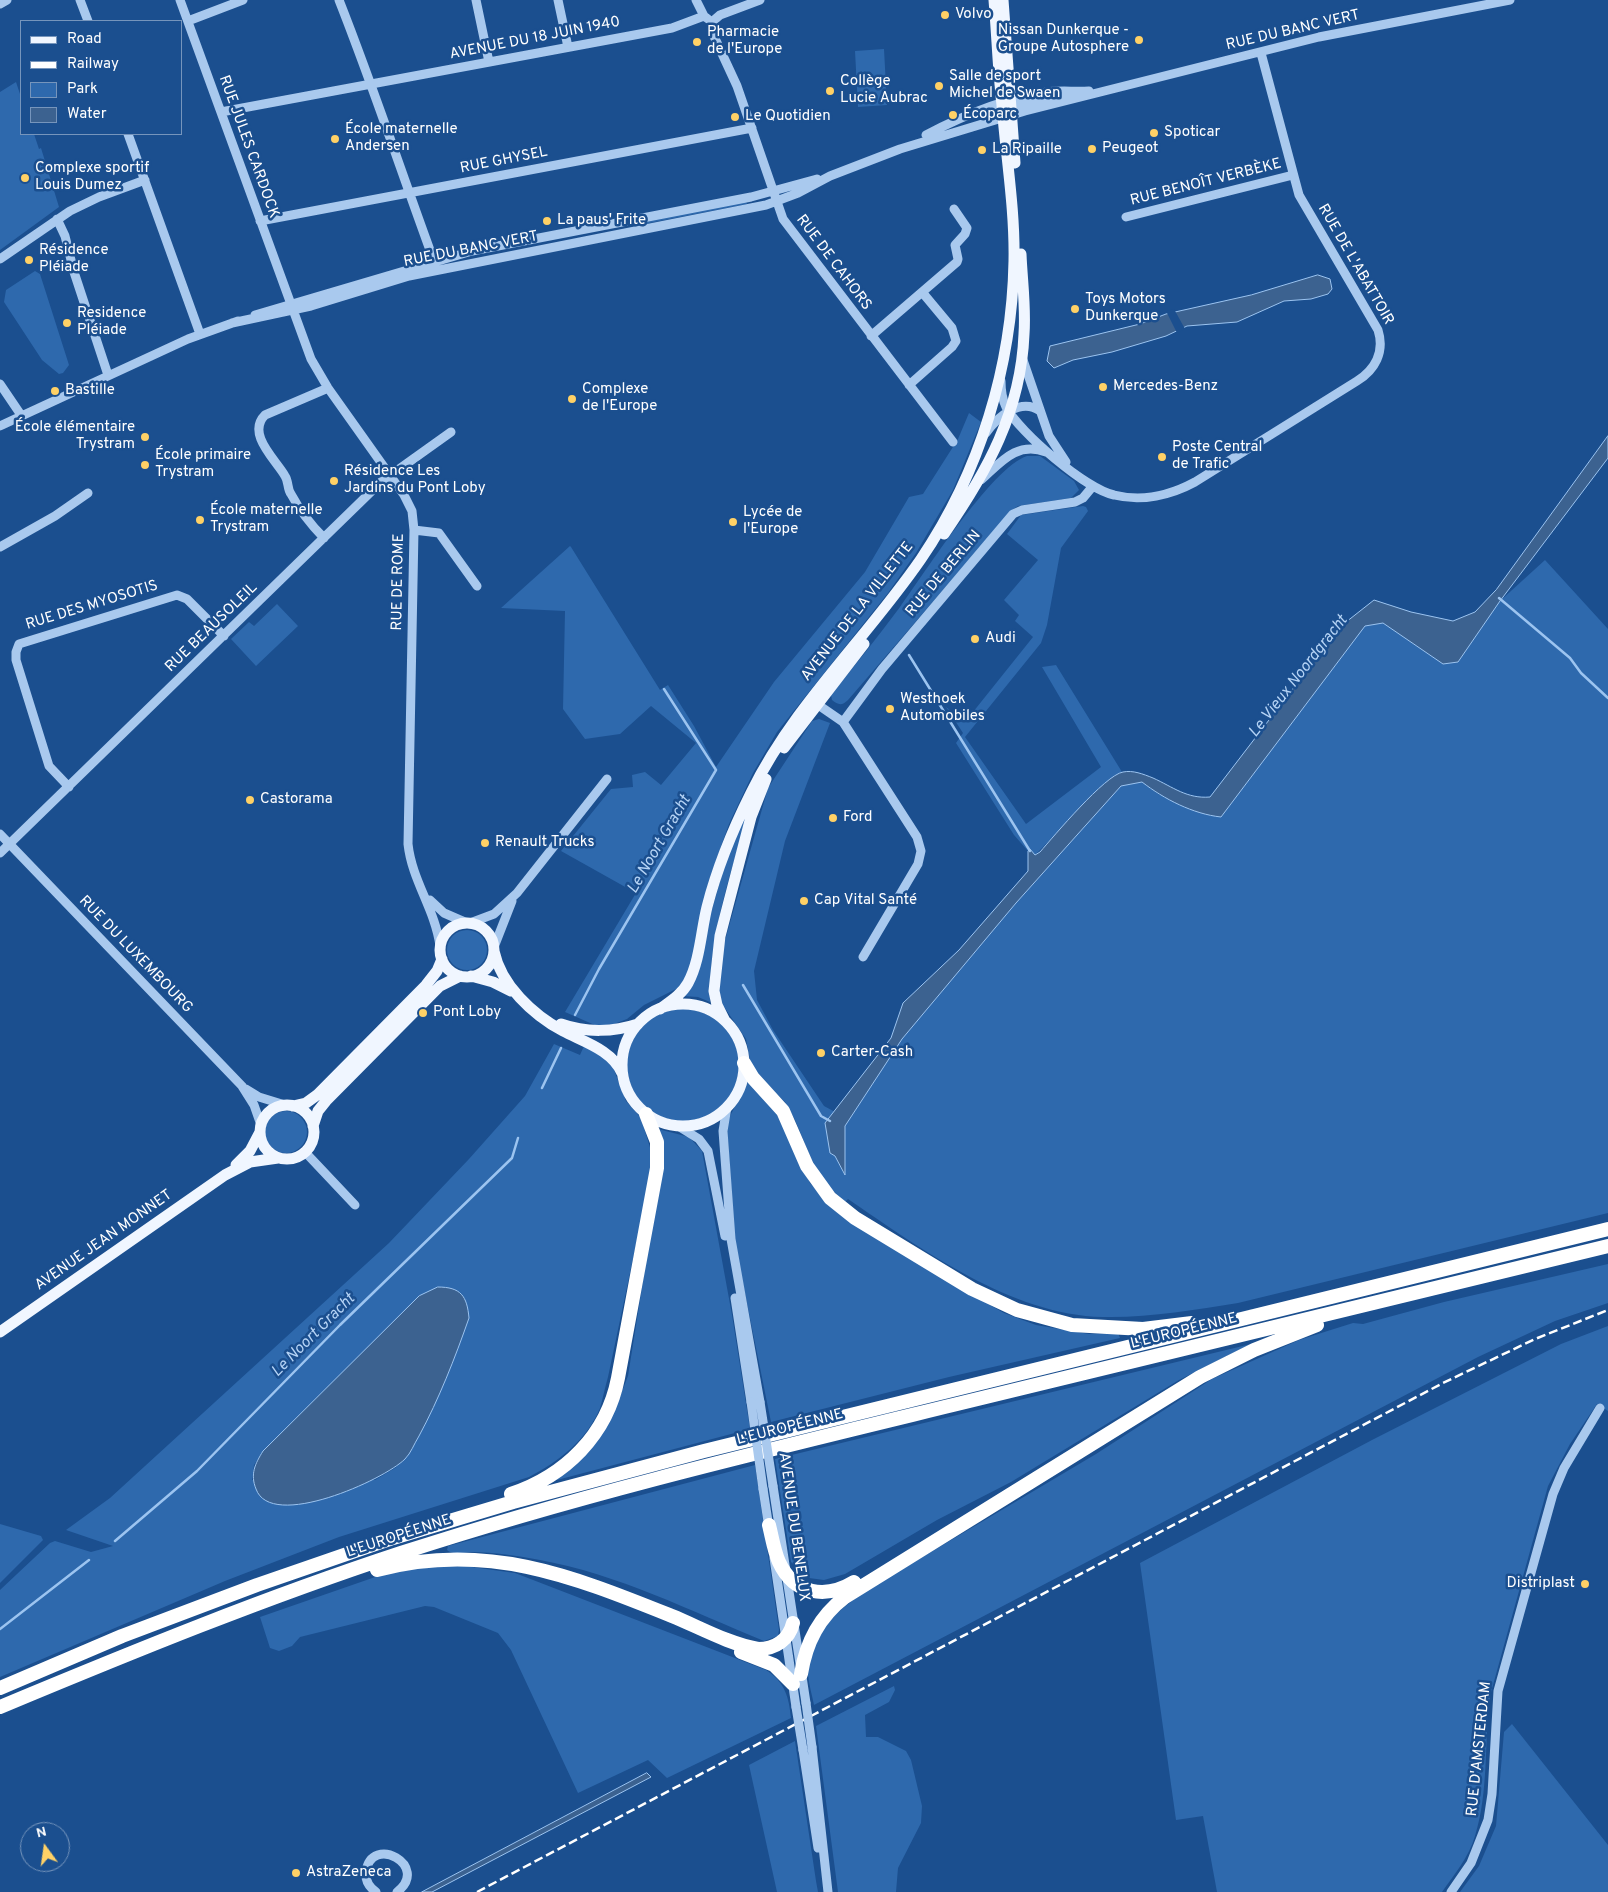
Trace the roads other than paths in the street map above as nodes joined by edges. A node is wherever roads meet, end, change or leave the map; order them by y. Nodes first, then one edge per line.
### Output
1 (7, 0) edge
2 (80, 0) edge
3 (180, 0) edge
4 (243, 0) edge
5 (339, 0) edge
6 (476, 0) edge
7 (558, 0) edge
8 (696, 0) edge
9 (760, 0) edge
10 (994, 0) edge
11 (1003, 0) edge
12 (1510, 0) edge
13 (0, 4) edge
14 (704, 16) junction
15 (88, 20) edge
16 (188, 21) junction
17 (712, 21) junction
18 (568, 47) junction
19 (1261, 53) junction
20 (489, 62) junction
21 (370, 83) junction
22 (1112, 88) junction
23 (1007, 109) junction
24 (221, 112) junction
25 (752, 128) junction
26 (128, 135) edge
27 (900, 149) junction
28 (1293, 175) junction
29 (830, 176) junction
30 (145, 180) junction
31 (774, 191) junction
32 (409, 193) junction
33 (777, 201) junction
34 (954, 209) dead end
35 (1126, 217) dead end
36 (58, 219) junction
37 (260, 221) junction
38 (0, 259) edge
39 (434, 261) junction
40 (922, 292) junction
41 (292, 307) junction
42 (200, 334) junction
43 (871, 336) junction
44 (1022, 357) junction
45 (108, 375) junction
46 (1000, 376) junction
47 (0, 384) edge
48 (909, 385) junction
49 (328, 388) junction
50 (1040, 411) junction
51 (1009, 412) junction
52 (21, 415) junction
53 (0, 426) edge
54 (451, 432) dead end
55 (953, 442) dead end
56 (980, 442) junction
57 (1051, 454) junction
58 (390, 474) junction
59 (1078, 475) junction
60 (977, 484) junction
61 (1093, 486) junction
62 (88, 493) dead end
63 (414, 530) junction
64 (324, 538) junction
65 (2, 543) edge
66 (477, 586) dead end
67 (224, 636) junction
68 (813, 701) junction
69 (843, 722) junction
70 (607, 779) dead end
71 (69, 787) junction
72 (0, 834) edge
73 (10, 844) junction
74 (0, 853) edge
75 (423, 893) junction
76 (517, 893) junction
77 (468, 923) junction
78 (440, 946) junction
79 (494, 949) junction
80 (863, 957) dead end
81 (442, 959) junction
82 (465, 976) junction
83 (518, 994) junction
84 (660, 1008) junction
85 (542, 1016) junction
86 (724, 1019) junction
87 (638, 1024) junction
88 (744, 1063) junction
89 (622, 1074) junction
90 (242, 1086) junction
91 (289, 1106) junction
92 (727, 1107) junction
93 (646, 1114) junction
94 (313, 1126) junction
95 (678, 1126) junction
96 (260, 1128) junction
97 (305, 1152) junction
98 (278, 1158) junction
99 (225, 1175) junction
100 (355, 1204) dead end
101 (1608, 1229) edge
102 (1608, 1246) edge
103 (1593, 1250) junction
104 (1495, 1257) junction
105 (0, 1332) edge
106 (1600, 1408) dead end
107 (1036, 1478) junction
108 (769, 1525) junction
109 (324, 1561) junction
110 (512, 1563) junction
111 (786, 1573) junction
112 (249, 1606) junction
113 (793, 1624) junction
114 (785, 1638) junction
115 (797, 1679) junction
116 (0, 1688) edge
117 (0, 1707) edge
118 (807, 1748) junction
119 (406, 1879) junction
120 (376, 1892) edge
121 (397, 1892) edge
122 (408, 1892) edge
123 (827, 1892) edge
124 (1451, 1892) edge

1 - 13 street
2 - 15 street
3 - 16 street, RUE JULES CARDOCK
4 - 16 street
5 - 21 street
6 - 20 street
7 - 18 street
8 - 14 street
9 - 17 street
10 - 23 main road, AVENUE DE LA VILLETTE
11 - 23 main road, AVENUE DE LA VILLETTE
12 - 19 street, RUE DU BANC VERT
14 - 17 street
14 - 18 street, AVENUE DU 18 JUIN 1940
16 - 24 street, RUE JULES CARDOCK
17 - 25 street, RUE DE CAHORS
18 - 20 street, AVENUE DU 18 JUIN 1940
19 - 22 street, RUE DU BANC VERT
19 - 28 street, RUE DE L'ABATTOIR
20 - 21 street, AVENUE DU 18 JUIN 1940
21 - 24 street, AVENUE DU 18 JUIN 1940
21 - 32 street
22 - 23 street, RUE DU BANC VERT
22 - 23 street, RUE DU BANC VERT
23 - 27 street, RUE DU BANC VERT
23 - 27 street, RUE DU BANC VERT
23 - 44 main road, AVENUE DE LA VILLETTE
23 - 46 main road, AVENUE DE LA VILLETTE
24 - 37 street, RUE JULES CARDOCK
25 - 31 street, RUE DE CAHORS
25 - 32 street, RUE GHYSEL
26 - 30 street
27 - 29 street, RUE DU BANC VERT
28 - 35 street, RUE BENOÎT VERBÈKE
28 - 61 street, RUE DE L'ABATTOIR
29 - 31 street, RUE DU BANC VERT
29 - 33 street, RUE DU BANC VERT
30 - 36 street
30 - 42 street
31 - 33 street, RUE DE CAHORS
31 - 39 street, RUE DU BANC VERT
32 - 37 street, RUE GHYSEL
32 - 39 street
33 - 41 street, RUE DU BANC VERT
33 - 43 street, RUE DE CAHORS
34 - 40 street
36 - 38 street
36 - 45 street
37 - 41 street, RUE JULES CARDOCK
39 - 41 street, RUE DU BANC VERT
40 - 43 street
40 - 48 street
41 - 42 street, RUE DU BANC VERT
41 - 49 street, RUE DE ROME
42 - 45 street, RUE DU BANC VERT
43 - 48 street, RUE DE CAHORS
44 - 50 street, RUE DE L'ABATTOIR
44 - 51 main road, AVENUE DE LA VILLETTE
45 - 52 street, RUE DU BANC VERT
46 - 51 street, RUE DE L'ABATTOIR
46 - 56 main road, AVENUE DE LA VILLETTE
47 - 52 street
48 - 55 street, RUE DE CAHORS
49 - 58 street, RUE DE ROME
49 - 64 street
50 - 51 street
50 - 59 street, RUE DE L'ABATTOIR
51 - 56 street
51 - 57 street, RUE DE L'ABATTOIR
51 - 60 main road, AVENUE DE LA VILLETTE
52 - 53 street, RUE DU BANC VERT
54 - 58 street, RUE BEAUSOLEIL
56 - 68 main road, AVENUE DE LA VILLETTE
57 - 59 street, RUE DE L'ABATTOIR
57 - 60 street, RUE DE L'ABATTOIR
58 - 63 street, RUE DE ROME
58 - 64 street, RUE BEAUSOLEIL
59 - 61 street, RUE DE L'ABATTOIR
60 - 68 main road, AVENUE DE LA VILLETTE
61 - 69 street, RUE DE BERLIN
62 - 65 street
63 - 66 street
63 - 75 street, RUE DE ROME
64 - 67 street, RUE BEAUSOLEIL
67 - 71 street, RUE BEAUSOLEIL
67 - 71 street, RUE DES MYOSOTIS
68 - 69 street
68 - 84 main road, AVENUE DE LA VILLETTE
68 - 86 main road, AVENUE DE LA VILLETTE
69 - 80 street
70 - 76 street
71 - 73 street, RUE BEAUSOLEIL
72 - 73 street, RUE DU LUXEMBOURG
73 - 74 street, RUE BEAUSOLEIL
73 - 90 street, RUE DU LUXEMBOURG
75 - 77 street, RUE DE ROME
75 - 78 street, RUE DE ROME
76 - 77 street
76 - 79 street
77 - 78 main road
77 - 79 main road
78 - 81 main road
79 - 82 main road
79 - 83 main road
81 - 82 main road
81 - 91 main road
82 - 83 main road
82 - 94 main road
83 - 85 main road
84 - 86 main road
84 - 87 main road
85 - 87 main road
85 - 89 main road
86 - 88 main road
87 - 89 main road
88 - 92 main road
88 - 104 highway
89 - 93 main road
90 - 91 street, RUE DU LUXEMBOURG
90 - 96 street, RUE DU LUXEMBOURG
91 - 94 main road
91 - 96 main road
92 - 95 main road
92 - 111 street, AVENUE DU BENELUX, bridge
93 - 95 main road
93 - 109 highway
94 - 97 main road
95 - 108 street, AVENUE DU BENELUX, bridge
96 - 98 main road
96 - 99 main road, AVENUE JEAN MONNET
97 - 98 main road
97 - 100 street
98 - 99 main road, AVENUE JEAN MONNET
99 - 105 main road, AVENUE JEAN MONNET
101 - 104 highway, L'EUROPÉENNE
102 - 103 highway, L'EUROPÉENNE
103 - 107 highway
103 - 112 highway, L'EUROPÉENNE
104 - 109 highway, L'EUROPÉENNE
106 - 124 street, RUE D'AMSTERDAM
107 - 111 highway
107 - 115 highway
108 - 111 highway
108 - 114 street, AVENUE DU BENELUX
109 - 116 highway, L'EUROPÉENNE
110 - 112 highway
110 - 114 highway
110 - 115 highway
111 - 113 street, AVENUE DU BENELUX
112 - 117 highway, L'EUROPÉENNE
113 - 114 highway
113 - 115 street, AVENUE DU BENELUX
114 - 115 street, AVENUE DU BENELUX
115 - 118 street, AVENUE DU BENELUX, bridge
115 - 118 street, AVENUE DU BENELUX, bridge
118 - 123 street, AVENUE DU BENELUX
119 - 120 street
119 - 121 street
119 - 122 street

